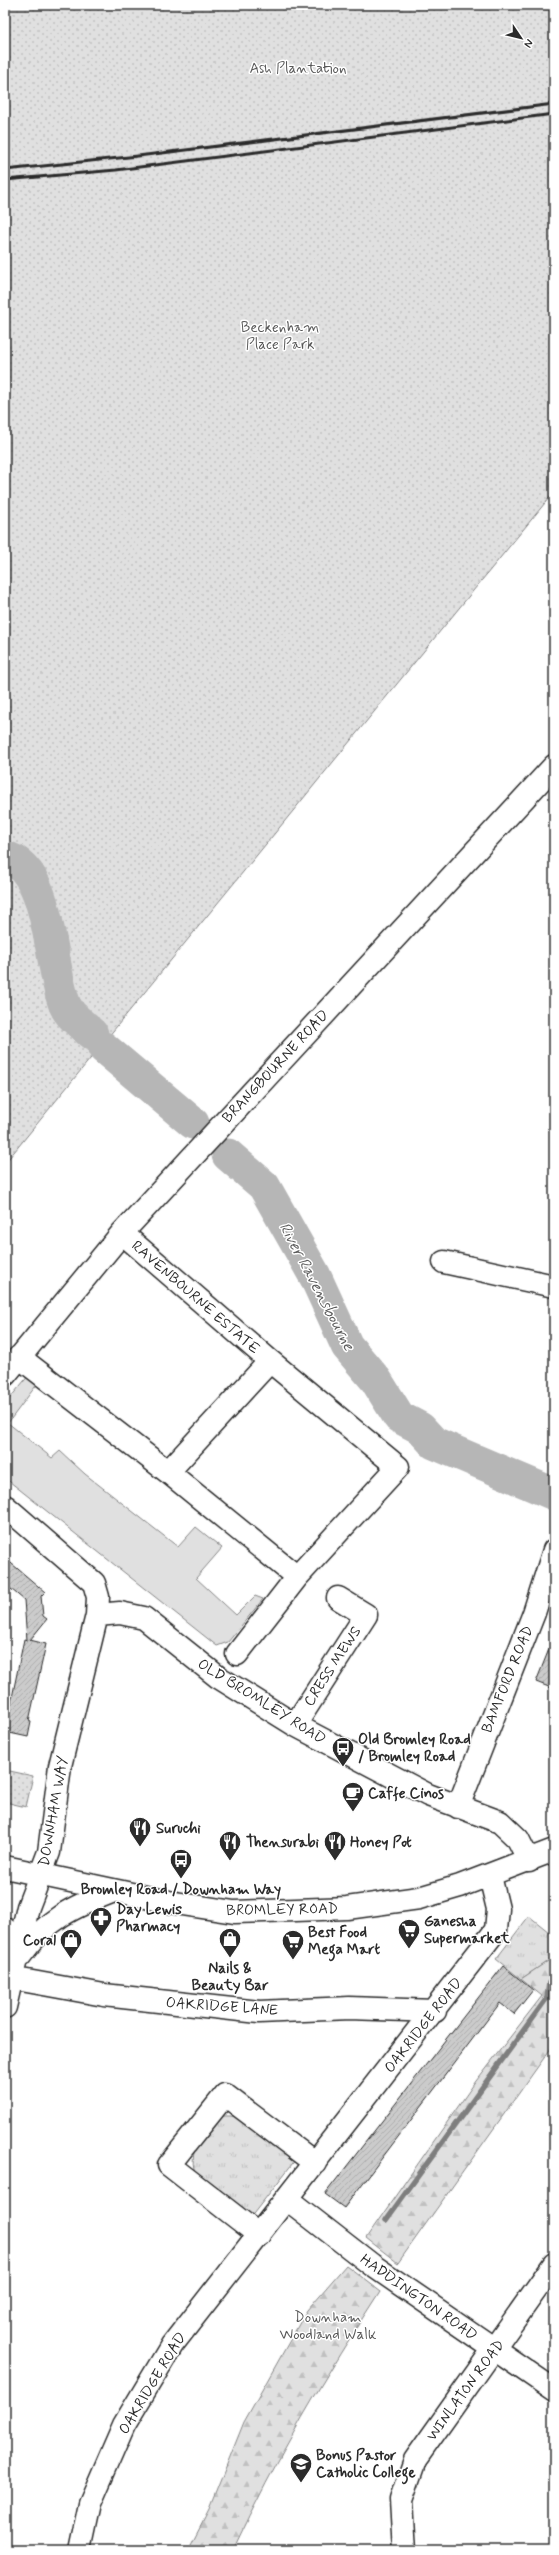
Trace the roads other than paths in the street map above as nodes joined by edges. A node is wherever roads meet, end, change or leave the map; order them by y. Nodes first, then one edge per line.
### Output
1 (554, 766) edge
2 (122, 1233) junction
3 (444, 1262) dead end
4 (554, 1286) edge
5 (19, 1357) junction
6 (270, 1361) junction
7 (5, 1375) edge
8 (168, 1472) junction
9 (5, 1506) edge
10 (554, 1550) edge
11 (297, 1577) junction
12 (338, 1598) dead end
13 (97, 1615) junction
14 (237, 1654) dead end
15 (294, 1725) junction
16 (458, 1807) junction
17 (554, 1850) edge
18 (529, 1861) junction
19 (5, 1867) edge
20 (41, 1875) junction
21 (490, 1876) junction
22 (114, 1892) junction
23 (5, 1929) edge
24 (11, 1973) edge
25 (5, 2007) edge
26 (435, 2011) junction
27 (315, 2163) junction
28 (287, 2199) junction
29 (259, 2235) junction
30 (554, 2264) edge
31 (493, 2350) junction
32 (554, 2390) edge
33 (80, 2550) edge
34 (404, 2550) edge

1 - 2 street, BRANGBOURNE ROAD
2 - 5 street, BRANGBOURNE ROAD
2 - 6 street, RAVENBOURNE ESTATE
3 - 4 street
5 - 7 street, BRANGBOURNE ROAD
5 - 8 street
6 - 8 street, RAVENBOURNE ESTATE
6 - 11 street, RAVENBOURNE ESTATE
8 - 11 street
9 - 13 street
10 - 16 street, BAMFORD ROAD
11 - 14 street, RAVENBOURNE ESTATE
12 - 15 street, CRESS MEWS
13 - 15 street, OLD BROMLEY ROAD
13 - 20 street, DOWNHAM WAY
15 - 16 street, OLD BROMLEY ROAD
16 - 18 street, OLD BROMLEY ROAD
17 - 18 street, BROMLEY ROAD
18 - 21 street, BROMLEY ROAD
19 - 20 street, BROMLEY ROAD
20 - 22 street, BROMLEY ROAD
20 - 24 street, DOWNHAM WAY
21 - 22 street, BROMLEY ROAD
21 - 26 street, OAKRIDGE ROAD
22 - 24 street
23 - 24 street
24 - 25 street, DOWNHAM WAY
24 - 26 street, OAKRIDGE LANE
26 - 27 street, OAKRIDGE ROAD
27 - 28 street, OAKRIDGE ROAD
27 - 29 street
28 - 29 street, OAKRIDGE ROAD
28 - 31 street, HADDINGTON ROAD
29 - 33 street, OAKRIDGE ROAD
30 - 31 street, WINLATON ROAD
31 - 32 street, HADDINGTON ROAD
31 - 34 street, WINLATON ROAD

